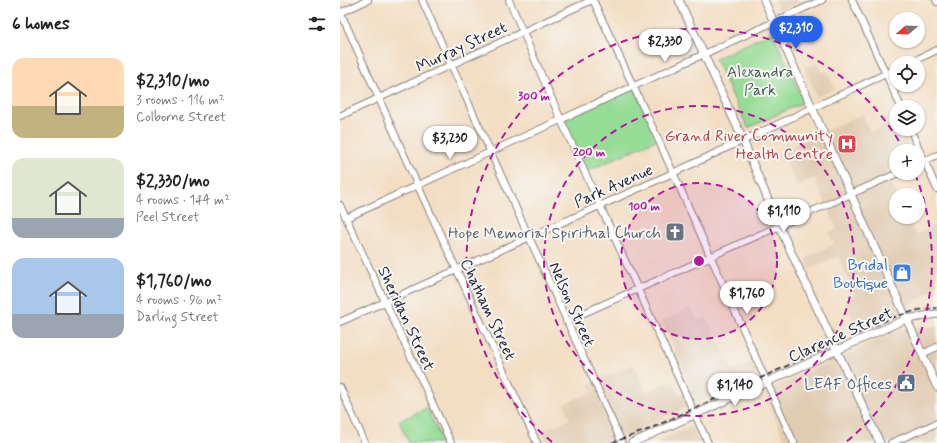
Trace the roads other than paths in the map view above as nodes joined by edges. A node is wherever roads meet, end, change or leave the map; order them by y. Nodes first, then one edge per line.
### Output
1 (368, 0) edge
2 (422, 0) edge
3 (509, 0) edge
4 (593, 0) edge
5 (679, 0) edge
6 (764, 0) edge
7 (822, 0) edge
8 (852, 0) edge
9 (340, 12) edge
10 (774, 23) junction
11 (524, 32) junction
12 (937, 50) edge
13 (705, 55) junction
14 (924, 56) edge
15 (451, 65) junction
16 (889, 72) edge
17 (886, 74) junction
18 (634, 87) junction
19 (380, 98) junction
20 (898, 100) edge
21 (812, 107) junction
22 (340, 116) edge
23 (561, 120) junction
24 (742, 139) junction
25 (491, 152) junction
26 (937, 155) edge
27 (925, 160) joint
28 (672, 172) junction
29 (889, 177) edge
30 (417, 184) junction
31 (937, 189) edge
32 (851, 196) junction
33 (340, 205) edge
34 (600, 205) junction
35 (346, 218) junction
36 (779, 226) junction
37 (530, 237) junction
38 (710, 256) junction
39 (457, 270) junction
40 (639, 290) junction
41 (386, 302) junction
42 (937, 314) edge
43 (906, 319) junction
44 (566, 321) junction
45 (340, 322) edge
46 (937, 347) edge
47 (837, 350) junction
48 (922, 354) junction
49 (767, 382) junction
50 (340, 387) edge
51 (937, 387) edge
52 (696, 414) junction
53 (937, 423) edge
54 (366, 443) edge
55 (451, 443) edge
56 (537, 443) edge
57 (622, 443) edge
58 (632, 443) edge
59 (708, 443) edge
60 (794, 443) edge
61 (880, 443) edge
62 (891, 443) edge

1 - 9 street
2 - 15 street, Nelson Street
3 - 11 street
4 - 11 street, Murray Street
4 - 18 street
5 - 13 main road
6 - 10 main road
7 - 10 street
8 - 17 street
9 - 19 street, Chatham Street
10 - 13 street
10 - 21 main road
11 - 15 street, Murray Street
11 - 23 street
12 - 14 street
13 - 18 street
13 - 24 main road
15 - 19 street, Murray Street
15 - 25 street, Nelson Street
16 - 17 street, Park Avenue
17 - 20 street
17 - 21 street, Park Avenue
18 - 23 street
18 - 28 street
19 - 22 street, Murray Street
19 - 30 street, Chatham Street
21 - 24 street, Park Avenue
21 - 32 main road
23 - 25 street
23 - 34 street
24 - 28 street, Park Avenue
24 - 36 main road
25 - 30 street
25 - 37 street, Nelson Street
26 - 27 street
27 - 31 street
28 - 34 street, Park Avenue
28 - 38 street
29 - 32 street
30 - 35 street
30 - 39 street, Chatham Street
32 - 36 street
32 - 43 main road
33 - 35 street, Sheridan Street
34 - 37 street, Park Avenue
34 - 40 street
35 - 41 street, Sheridan Street
36 - 38 street
36 - 47 main road
37 - 39 street, Park Avenue
37 - 44 street, Nelson Street
38 - 40 street
38 - 49 street
39 - 41 street, Park Avenue
39 - 56 street, Chatham Street
40 - 44 street
40 - 52 street
41 - 45 street, Park Avenue
41 - 55 street, Sheridan Street
42 - 43 main road, Clarence Street
43 - 47 main road, Clarence Street
43 - 48 main road
44 - 57 street, Nelson Street
46 - 48 street
47 - 49 main road, Clarence Street
47 - 61 main road
48 - 51 main road
49 - 52 main road, Clarence Street
49 - 60 street
50 - 54 street
52 - 58 main road, Clarence Street
52 - 59 street
53 - 62 street

